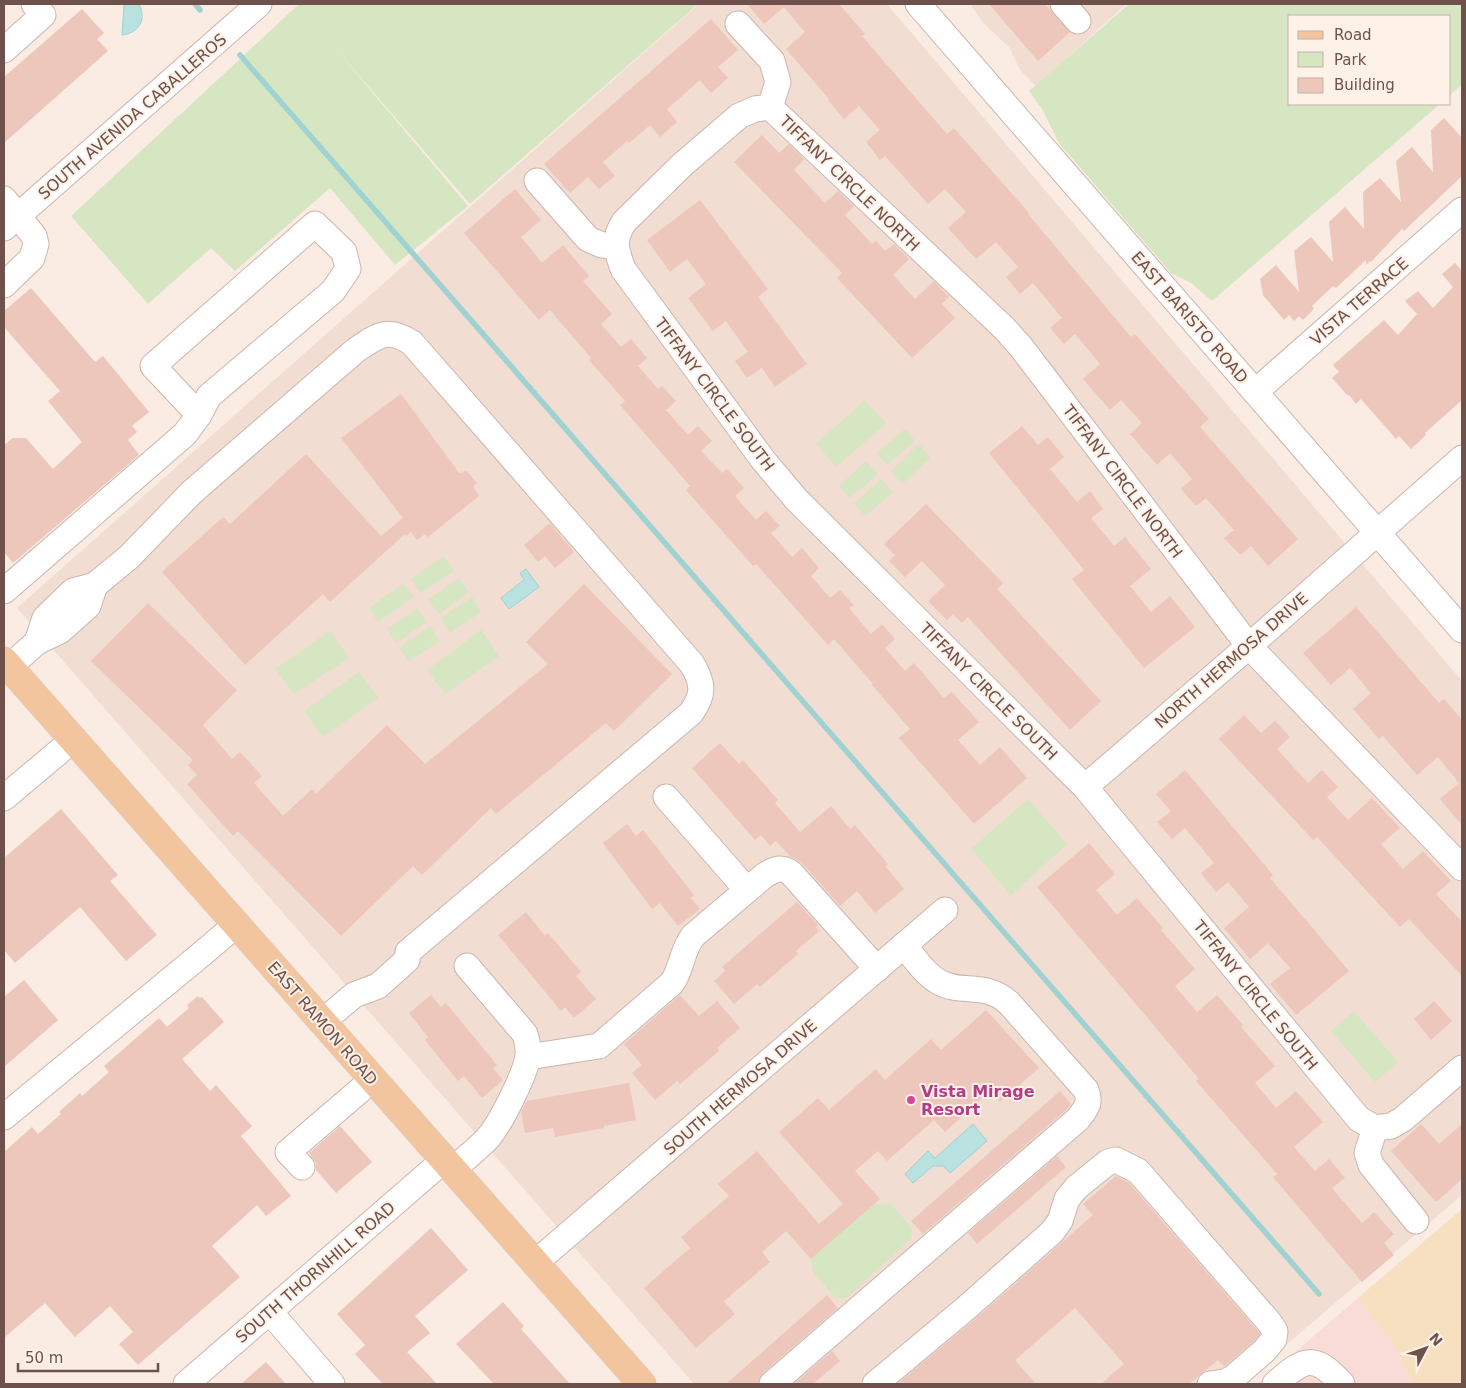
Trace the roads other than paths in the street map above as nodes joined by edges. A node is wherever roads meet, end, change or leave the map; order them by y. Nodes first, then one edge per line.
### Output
1 (259, 4) edge
2 (918, 4) edge
3 (39, 9) edge
4 (738, 24) dead end
5 (4, 50) edge
6 (770, 106) junction
7 (537, 180) dead end
8 (1462, 210) edge
9 (8, 214) edge
10 (615, 246) junction
11 (4, 285) edge
12 (1255, 392) junction
13 (199, 415) junction
14 (1462, 458) edge
15 (1377, 533) junction
16 (4, 592) edge
17 (1462, 630) edge
18 (1249, 646) junction
19 (6, 664) edge
20 (74, 739) junction
21 (1085, 787) junction
22 (666, 797) dead end
23 (4, 798) edge
24 (1462, 868) edge
25 (747, 890) junction
26 (945, 910) dead end
27 (237, 924) junction
28 (904, 945) junction
29 (467, 966) dead end
30 (877, 969) junction
31 (322, 1022) junction
32 (528, 1057) junction
33 (1462, 1068) edge
34 (372, 1080) junction
35 (4, 1117) edge
36 (1375, 1128) junction
37 (448, 1165) junction
38 (302, 1167) dead end
39 (1416, 1221) dead end
40 (535, 1263) junction
41 (270, 1312) junction
42 (186, 1384) edge
43 (332, 1384) edge
44 (642, 1384) edge
45 (772, 1384) edge
46 (875, 1384) edge
47 (1210, 1384) edge
48 (1274, 1384) edge
49 (1342, 1384) edge

1 - 9 street, SOUTH AVENIDA CABALLEROS
2 - 12 street, EAST BARISTO ROAD
3 - 5 street
4 - 6 street
6 - 10 street
6 - 18 street, TIFFANY CIRCLE NORTH
7 - 10 street
8 - 12 street, VISTA TERRACE
9 - 11 street
10 - 21 street, TIFFANY CIRCLE SOUTH
12 - 15 street, EAST BARISTO ROAD
13 - 13 street
13 - 16 street
14 - 15 street
15 - 17 street, EAST BARISTO ROAD
15 - 18 street, NORTH HERMOSA DRIVE
18 - 21 street, NORTH HERMOSA DRIVE
18 - 24 street, TIFFANY CIRCLE NORTH
19 - 20 main road, EAST RAMON ROAD
19 - 31 street
20 - 23 street
20 - 27 main road, EAST RAMON ROAD
21 - 36 street, TIFFANY CIRCLE SOUTH
22 - 25 street
25 - 30 street
25 - 32 street
26 - 28 street, SOUTH HERMOSA DRIVE
27 - 31 main road, EAST RAMON ROAD
27 - 35 street
28 - 30 street, SOUTH HERMOSA DRIVE
28 - 45 street
29 - 32 street
30 - 40 street, SOUTH HERMOSA DRIVE
31 - 34 main road, EAST RAMON ROAD
32 - 37 street, SOUTH THORNHILL ROAD
33 - 36 street
34 - 37 main road, EAST RAMON ROAD
34 - 38 street
36 - 39 street
37 - 40 main road, EAST RAMON ROAD
37 - 41 street, SOUTH THORNHILL ROAD
40 - 44 main road, EAST RAMON ROAD
41 - 42 street, SOUTH THORNHILL ROAD
41 - 43 street
46 - 47 street
48 - 49 street

